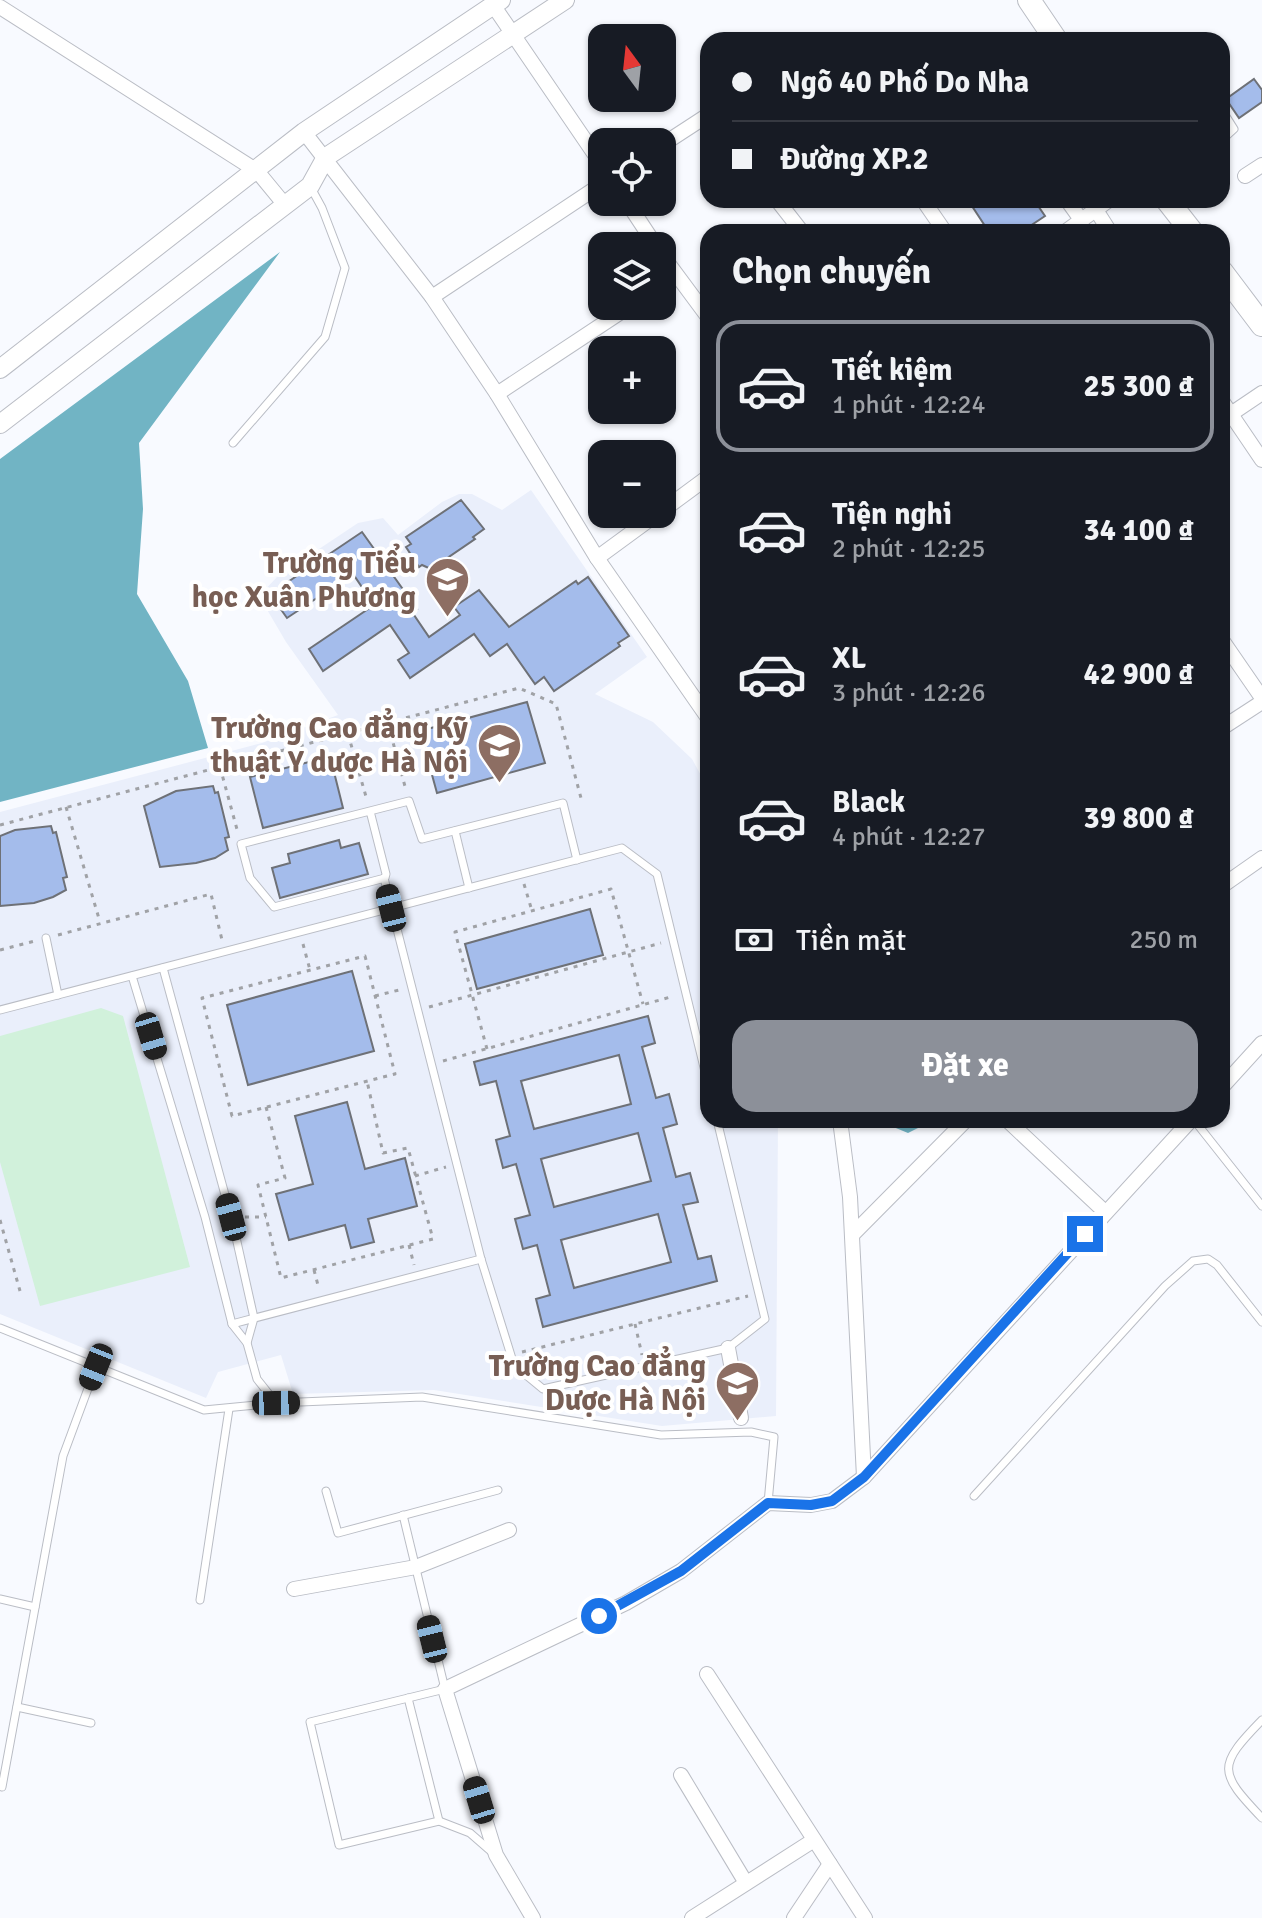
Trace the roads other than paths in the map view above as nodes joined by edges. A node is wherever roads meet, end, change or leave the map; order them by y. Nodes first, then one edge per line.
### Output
1 (565, 0) edge
2 (1029, 0) edge
3 (497, 3) edge
4 (0, 7) edge
5 (1051, 32) edge
6 (514, 33) junction
7 (700, 120) edge
8 (304, 132) junction
9 (676, 136) edge
10 (588, 144) edge
11 (326, 157) junction
12 (1262, 165) edge
13 (257, 171) junction
14 (1245, 176) dead end
15 (310, 186) junction
16 (588, 193) edge
17 (285, 205) junction
18 (783, 208) edge
19 (1073, 208) edge
20 (1099, 208) edge
21 (1173, 208) edge
22 (1096, 210) junction
23 (1082, 221) junction
24 (796, 224) edge
25 (1077, 224) edge
26 (1105, 224) edge
27 (1186, 224) edge
28 (676, 276) edge
29 (1230, 283) edge
30 (432, 297) junction
31 (700, 307) edge
32 (609, 320) edge
33 (1262, 325) edge
34 (0, 369) edge
35 (1262, 393) edge
36 (497, 394) junction
37 (1230, 414) edge
38 (1230, 422) edge
39 (0, 424) edge
40 (233, 443) dead end
41 (1262, 460) edge
42 (700, 483) edge
43 (676, 500) edge
44 (638, 528) edge
45 (597, 558) junction
46 (1230, 652) edge
47 (1262, 700) edge
48 (700, 706) edge
49 (1230, 722) edge
50 (370, 811) junction
51 (455, 831) junction
52 (1262, 858) edge
53 (577, 860) junction
54 (384, 878) junction
55 (1230, 880) edge
56 (469, 888) junction
57 (391, 908) junction
58 (46, 938) road end
59 (163, 968) junction
60 (132, 976) junction
61 (58, 995) junction
62 (0, 1010) edge
63 (1262, 1043) edge
64 (700, 1051) edge
65 (1230, 1078) edge
66 (719, 1128) edge
67 (841, 1128) edge
68 (958, 1128) edge
69 (1016, 1128) edge
70 (1184, 1128) edge
71 (1199, 1128) edge
72 (1262, 1206) edge
73 (1105, 1212) junction
74 (852, 1235) junction
75 (481, 1259) junction
76 (254, 1318) junction
77 (1262, 1322) edge
78 (232, 1324) junction
79 (0, 1328) edge
80 (247, 1343) junction
81 (728, 1348) junction
82 (96, 1367) junction
83 (276, 1403) junction
84 (229, 1409) junction
85 (742, 1425) junction
86 (864, 1477) junction
87 (498, 1490) dead end
88 (326, 1491) dead end
89 (974, 1496) dead end
90 (768, 1503) junction
91 (403, 1515) junction
92 (509, 1530) dead end
93 (416, 1567) junction
94 (294, 1589) dead end
95 (0, 1599) edge
96 (200, 1600) dead end
97 (35, 1607) junction
98 (707, 1674) dead end
99 (445, 1689) junction
100 (408, 1698) junction
101 (17, 1707) junction
102 (1262, 1720) edge
103 (91, 1723) dead end
104 (681, 1775) dead end
105 (2, 1787) dead end
106 (1262, 1818) edge
107 (439, 1821) junction
108 (814, 1840) junction
109 (496, 1855) junction
110 (830, 1864) junction
111 (746, 1883) junction
112 (533, 1918) edge
113 (692, 1918) edge
114 (794, 1918) edge
115 (865, 1918) edge

1 - 6 street
2 - 5 main road
3 - 6 street
3 - 8 street
4 - 13 street
6 - 10 street
6 - 11 street
7 - 9 street
8 - 11 street
8 - 13 street
11 - 15 street
11 - 30 street
12 - 14 street
13 - 17 street
13 - 34 street
15 - 17 street
15 - 40 lane
16 - 30 street
17 - 39 street
18 - 24 street
19 - 23 street
20 - 22 street
21 - 27 main road
22 - 23 street
22 - 26 street
23 - 25 street
28 - 31 street
29 - 33 main road
30 - 36 street
32 - 36 street
35 - 37 street
36 - 45 street
38 - 41 street
42 - 43 street
44 - 45 street
45 - 48 street
46 - 47 street
47 - 49 street
50 - 51 lane
50 - 54 lane
50 - 54 lane
51 - 53 lane
51 - 56 lane
52 - 55 street
53 - 56 lane
53 - 64 lane
54 - 57 lane
56 - 57 lane
57 - 59 lane
57 - 75 lane
58 - 61 lane
59 - 60 lane
59 - 76 lane
60 - 61 lane
60 - 78 lane
61 - 62 lane
63 - 65 street
66 - 81 lane
67 - 74 street
68 - 74 street
69 - 73 street
70 - 73 street
71 - 72 lane
73 - 86 street
74 - 86 street
75 - 76 lane
75 - 81 lane
76 - 78 lane
76 - 80 lane
77 - 89 lane
78 - 80 lane
79 - 82 lane
80 - 83 lane
81 - 85 street
82 - 84 lane
82 - 97 lane
83 - 84 lane
83 - 85 lane
84 - 96 lane
85 - 90 lane
86 - 90 street
87 - 91 lane
88 - 91 lane
90 - 99 street
91 - 93 lane
92 - 93 street
93 - 94 street
93 - 99 lane
95 - 97 lane
97 - 101 lane
98 - 108 street
99 - 100 lane
99 - 109 street
100 - 107 lane
100 - 107 lane
101 - 103 lane
101 - 105 lane
102 - 106 lane
104 - 111 street
107 - 109 lane
108 - 110 street
108 - 111 street
109 - 112 street
110 - 114 street
110 - 115 street
111 - 113 street

